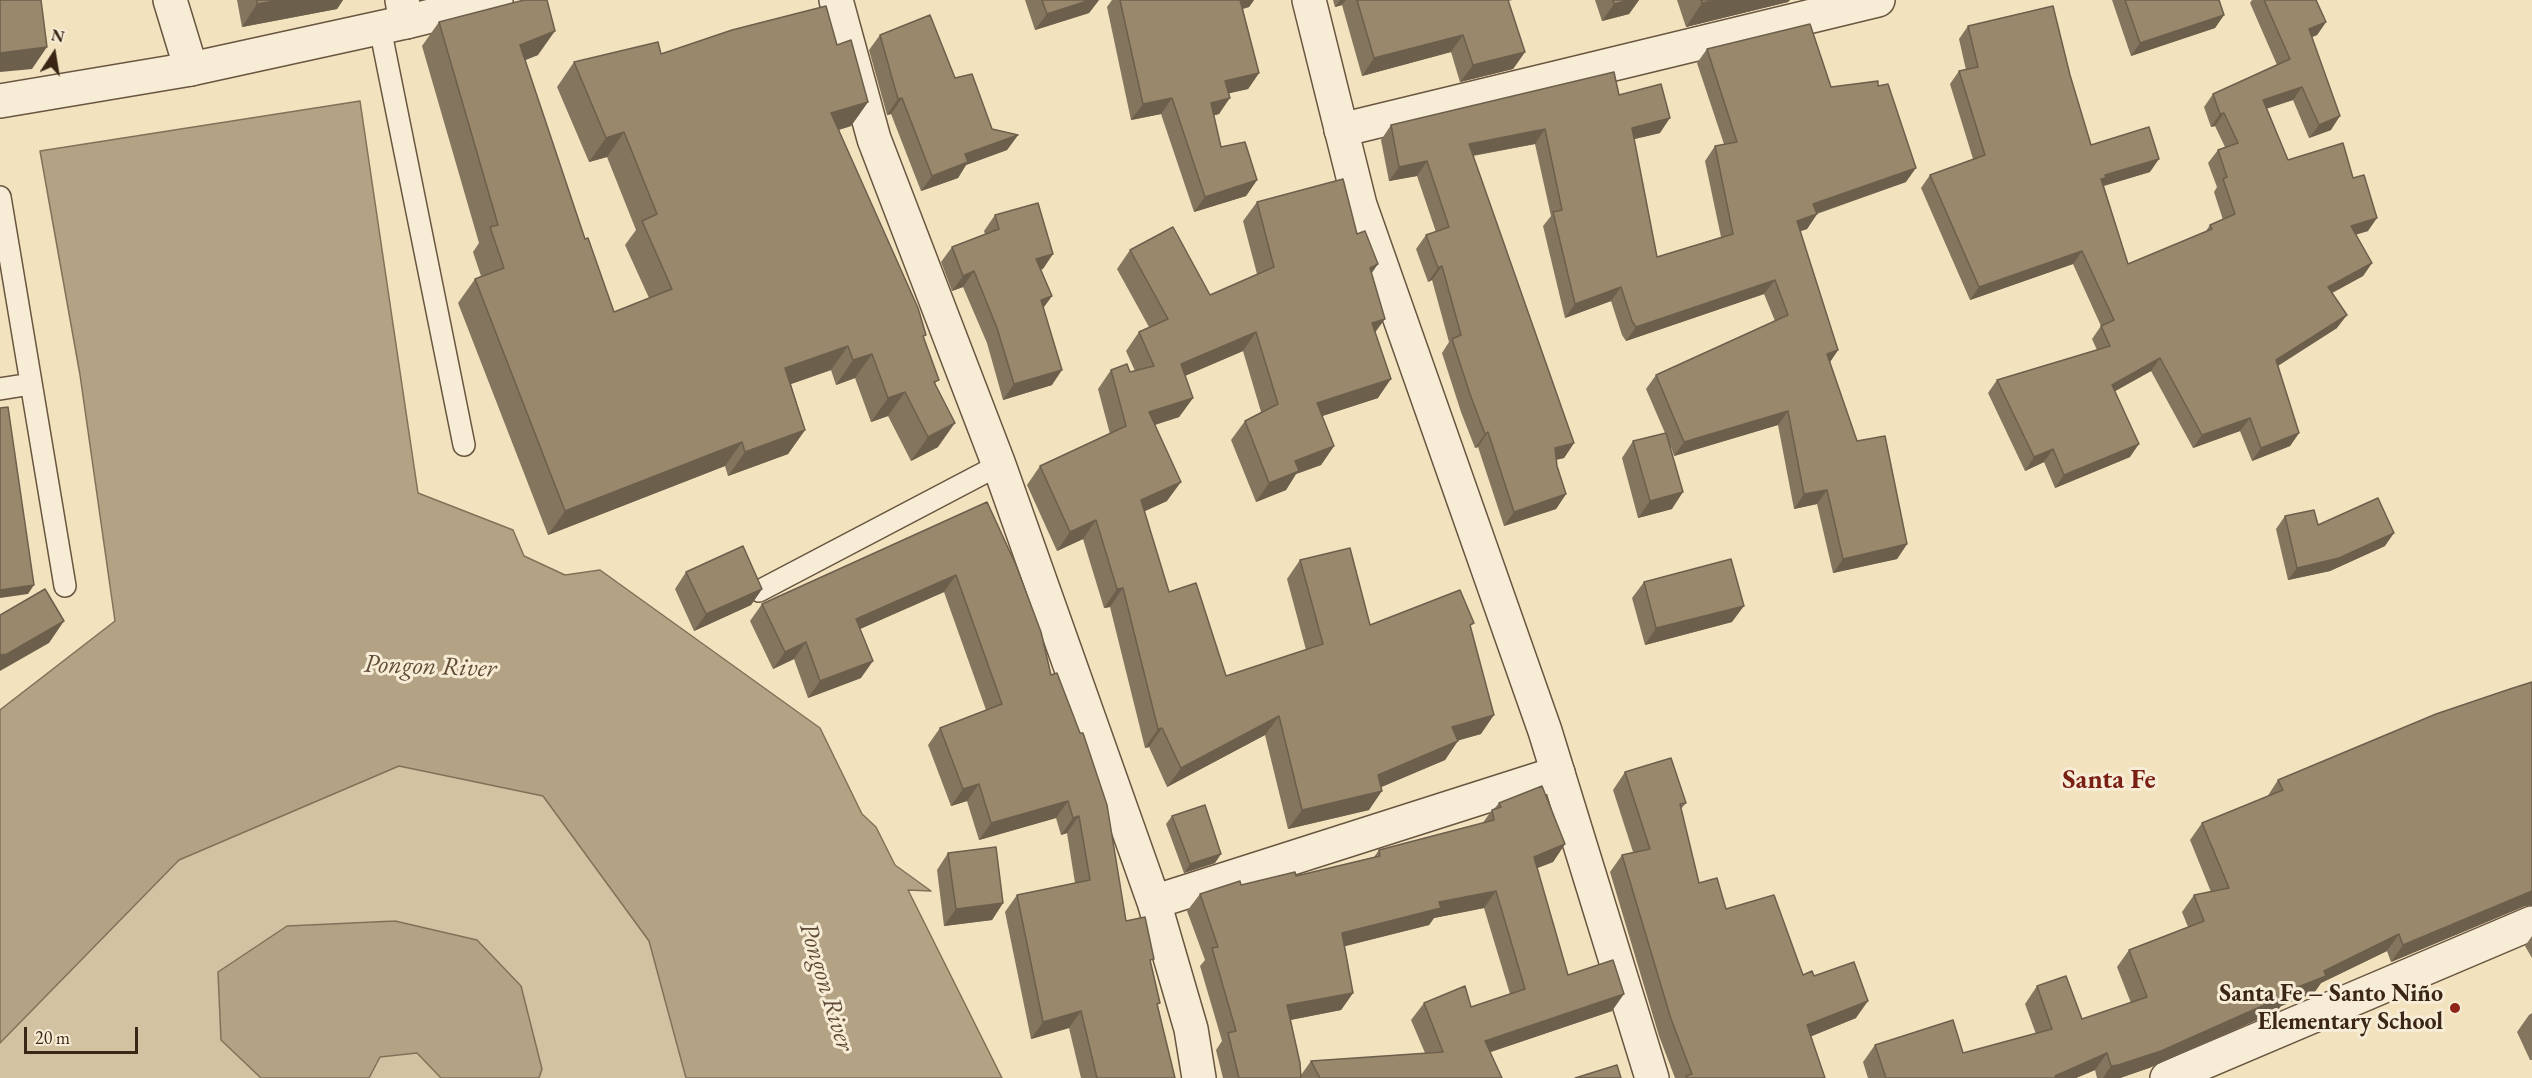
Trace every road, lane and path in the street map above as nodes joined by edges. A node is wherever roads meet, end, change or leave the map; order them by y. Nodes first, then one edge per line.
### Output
1 (170, 0) edge
2 (496, 0) edge
3 (836, 0) edge
4 (1309, 0) edge
5 (1878, 0) edge
6 (396, 17) edge
7 (191, 69) junction
8 (0, 101) edge
9 (1341, 130) junction
10 (0, 197) edge
11 (31, 384) junction
12 (0, 389) edge
13 (464, 445) dead end
14 (999, 465) junction
15 (65, 586) dead end
16 (759, 591) edge
17 (1558, 773) junction
18 (1154, 902) junction
19 (2532, 923) edge
20 (1199, 1078) edge
21 (1652, 1078) edge
22 (2167, 1078) edge

1 - 7 street
2 - 6 street
3 - 14 street
4 - 9 street
5 - 9 street
6 - 7 street
6 - 13 lane
7 - 8 street
9 - 17 street
10 - 11 lane
11 - 12 lane
11 - 15 lane
14 - 16 lane
14 - 18 street
17 - 18 street
17 - 21 street
18 - 20 street
19 - 22 street

